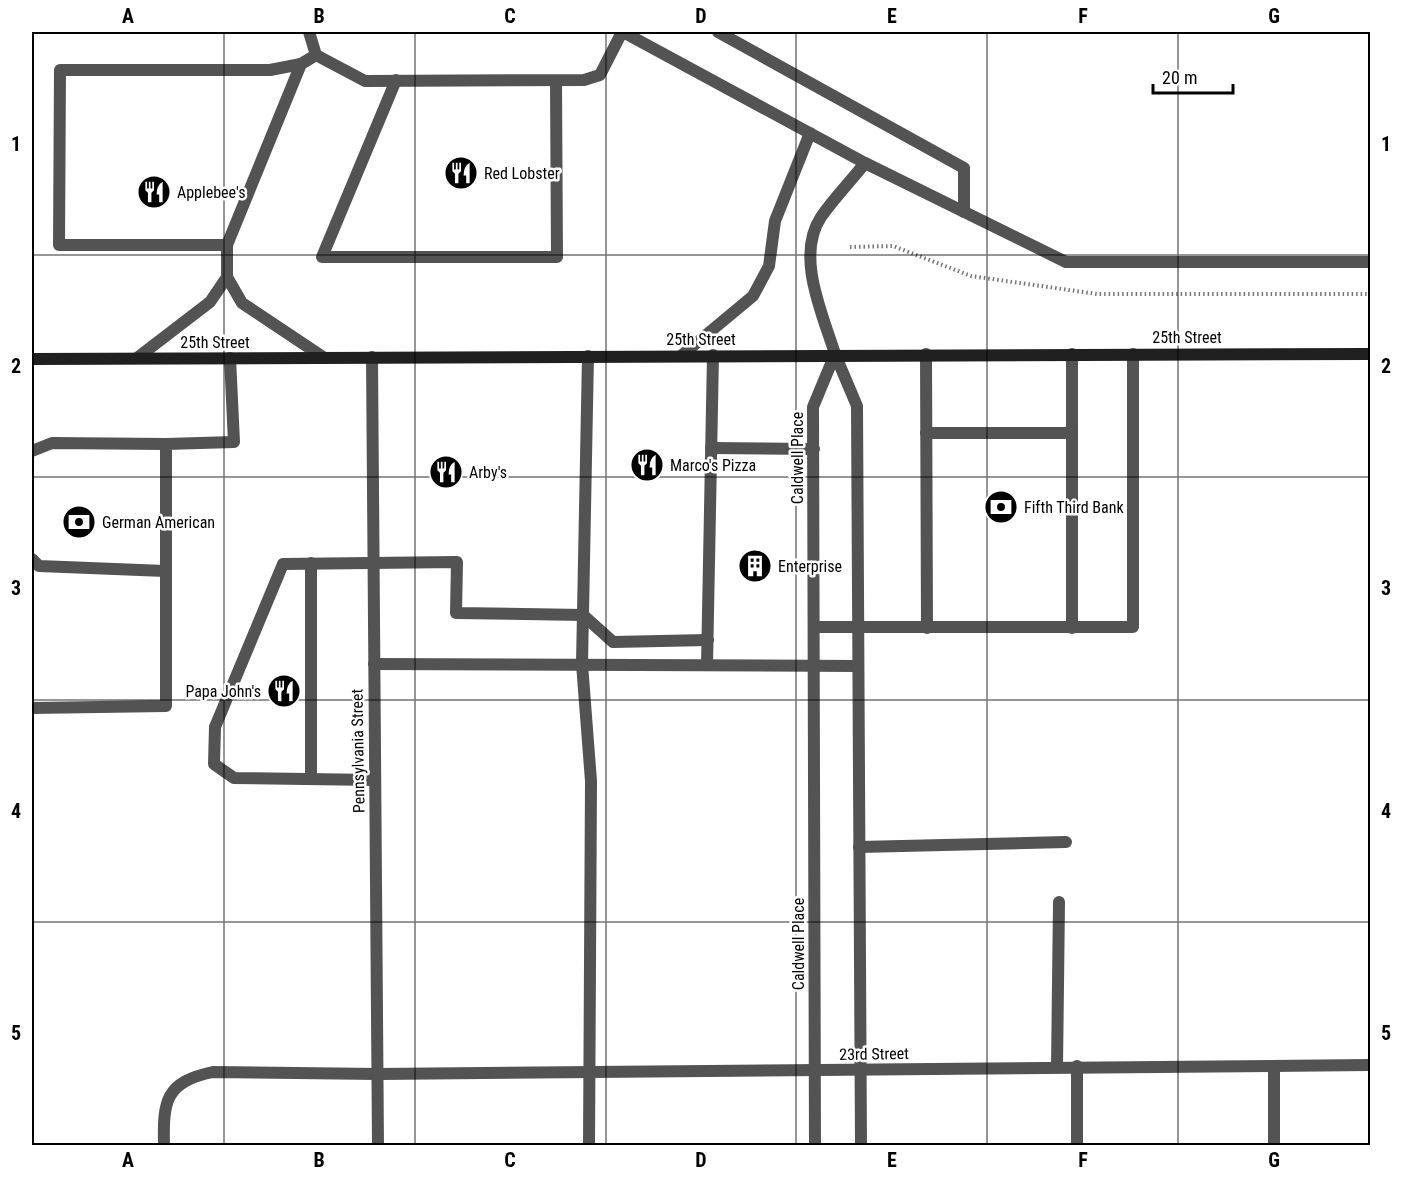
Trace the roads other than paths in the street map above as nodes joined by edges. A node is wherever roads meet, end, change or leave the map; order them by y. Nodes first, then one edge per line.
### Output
1 (309, 32) edge
2 (622, 32) edge
3 (718, 32) edge
4 (316, 55) junction
5 (301, 64) junction
6 (396, 80) junction
7 (556, 81) junction
8 (810, 133) junction
9 (865, 163) junction
10 (964, 212) junction
11 (226, 245) junction
12 (1371, 262) edge
13 (227, 277) junction
14 (835, 354) junction
15 (926, 354) junction
16 (1072, 354) junction
17 (1133, 354) junction
18 (1371, 354) edge
19 (682, 355) junction
20 (713, 355) junction
21 (588, 356) junction
22 (323, 357) junction
23 (372, 357) junction
24 (136, 358) junction
25 (230, 358) junction
26 (32, 359) edge
27 (926, 433) junction
28 (1072, 433) junction
29 (166, 444) junction
30 (711, 448) junction
31 (813, 449) junction
32 (32, 451) edge
33 (32, 560) edge
34 (373, 562) junction
35 (311, 563) junction
36 (165, 571) junction
37 (583, 615) junction
38 (814, 627) junction
39 (927, 628) junction
40 (1072, 628) junction
41 (858, 629) junction
42 (708, 640) junction
43 (374, 664) junction
44 (582, 664) junction
45 (707, 664) junction
46 (814, 665) junction
47 (858, 666) junction
48 (32, 708) edge
49 (311, 778) junction
50 (375, 780) junction
51 (1066, 842) dead end
52 (859, 848) junction
53 (1059, 902) dead end
54 (1371, 1065) edge
55 (1077, 1066) junction
56 (1057, 1067) junction
57 (1274, 1067) junction
58 (815, 1071) junction
59 (860, 1071) junction
60 (588, 1073) junction
61 (378, 1074) junction
62 (164, 1146) edge
63 (378, 1146) edge
64 (589, 1146) edge
65 (815, 1146) edge
66 (861, 1146) edge
67 (1077, 1146) edge
68 (1274, 1146) edge

1 - 4 street
2 - 7 street
2 - 8 street
3 - 10 street
4 - 5 street
4 - 6 street
5 - 11 street
5 - 11 street
6 - 7 street
6 - 7 street
8 - 9 street
8 - 19 street
9 - 10 street
9 - 14 street
10 - 12 street
11 - 13 street
13 - 22 street
13 - 24 street
14 - 15 main road, 25th Street
14 - 20 main road, 25th Street
14 - 31 street, Caldwell Place
14 - 41 street
15 - 16 main road, 25th Street
15 - 27 street
16 - 17 main road, 25th Street
16 - 28 street
17 - 18 main road, 25th Street
17 - 40 street
19 - 20 main road, 25th Street
19 - 21 main road, 25th Street
20 - 30 street
21 - 23 main road, 25th Street
21 - 37 street
22 - 23 main road, 25th Street
22 - 25 main road, 25th Street
23 - 34 street, Pennsylvania Street
24 - 25 main road, 25th Street
24 - 26 main road, 25th Street
25 - 29 street
27 - 28 street
27 - 39 street
28 - 40 street
29 - 32 street
29 - 36 street
30 - 31 street
30 - 42 street
31 - 38 street, Caldwell Place
33 - 36 street
34 - 35 street
34 - 37 street
34 - 43 street, Pennsylvania Street
35 - 49 street
35 - 49 street
36 - 48 street
37 - 42 street
37 - 44 street
38 - 41 street
38 - 46 street, Caldwell Place
39 - 40 street
39 - 41 street
41 - 47 street
42 - 45 street
43 - 44 street
43 - 50 street, Pennsylvania Street
44 - 45 street
44 - 60 street
45 - 46 street
46 - 47 street
46 - 58 street, Caldwell Place
47 - 52 street
49 - 50 street
50 - 61 street, Pennsylvania Street
51 - 52 street
52 - 59 street
53 - 56 street
54 - 57 street, 23rd Street
55 - 56 street, 23rd Street
55 - 57 street, 23rd Street
55 - 67 street
56 - 59 street, 23rd Street
57 - 68 street
58 - 59 street, 23rd Street
58 - 60 street, 23rd Street
58 - 65 street, Caldwell Place
59 - 66 street
60 - 61 street, 23rd Street
60 - 64 street
61 - 62 street, 23rd Street
61 - 63 street, Pennsylvania Street

